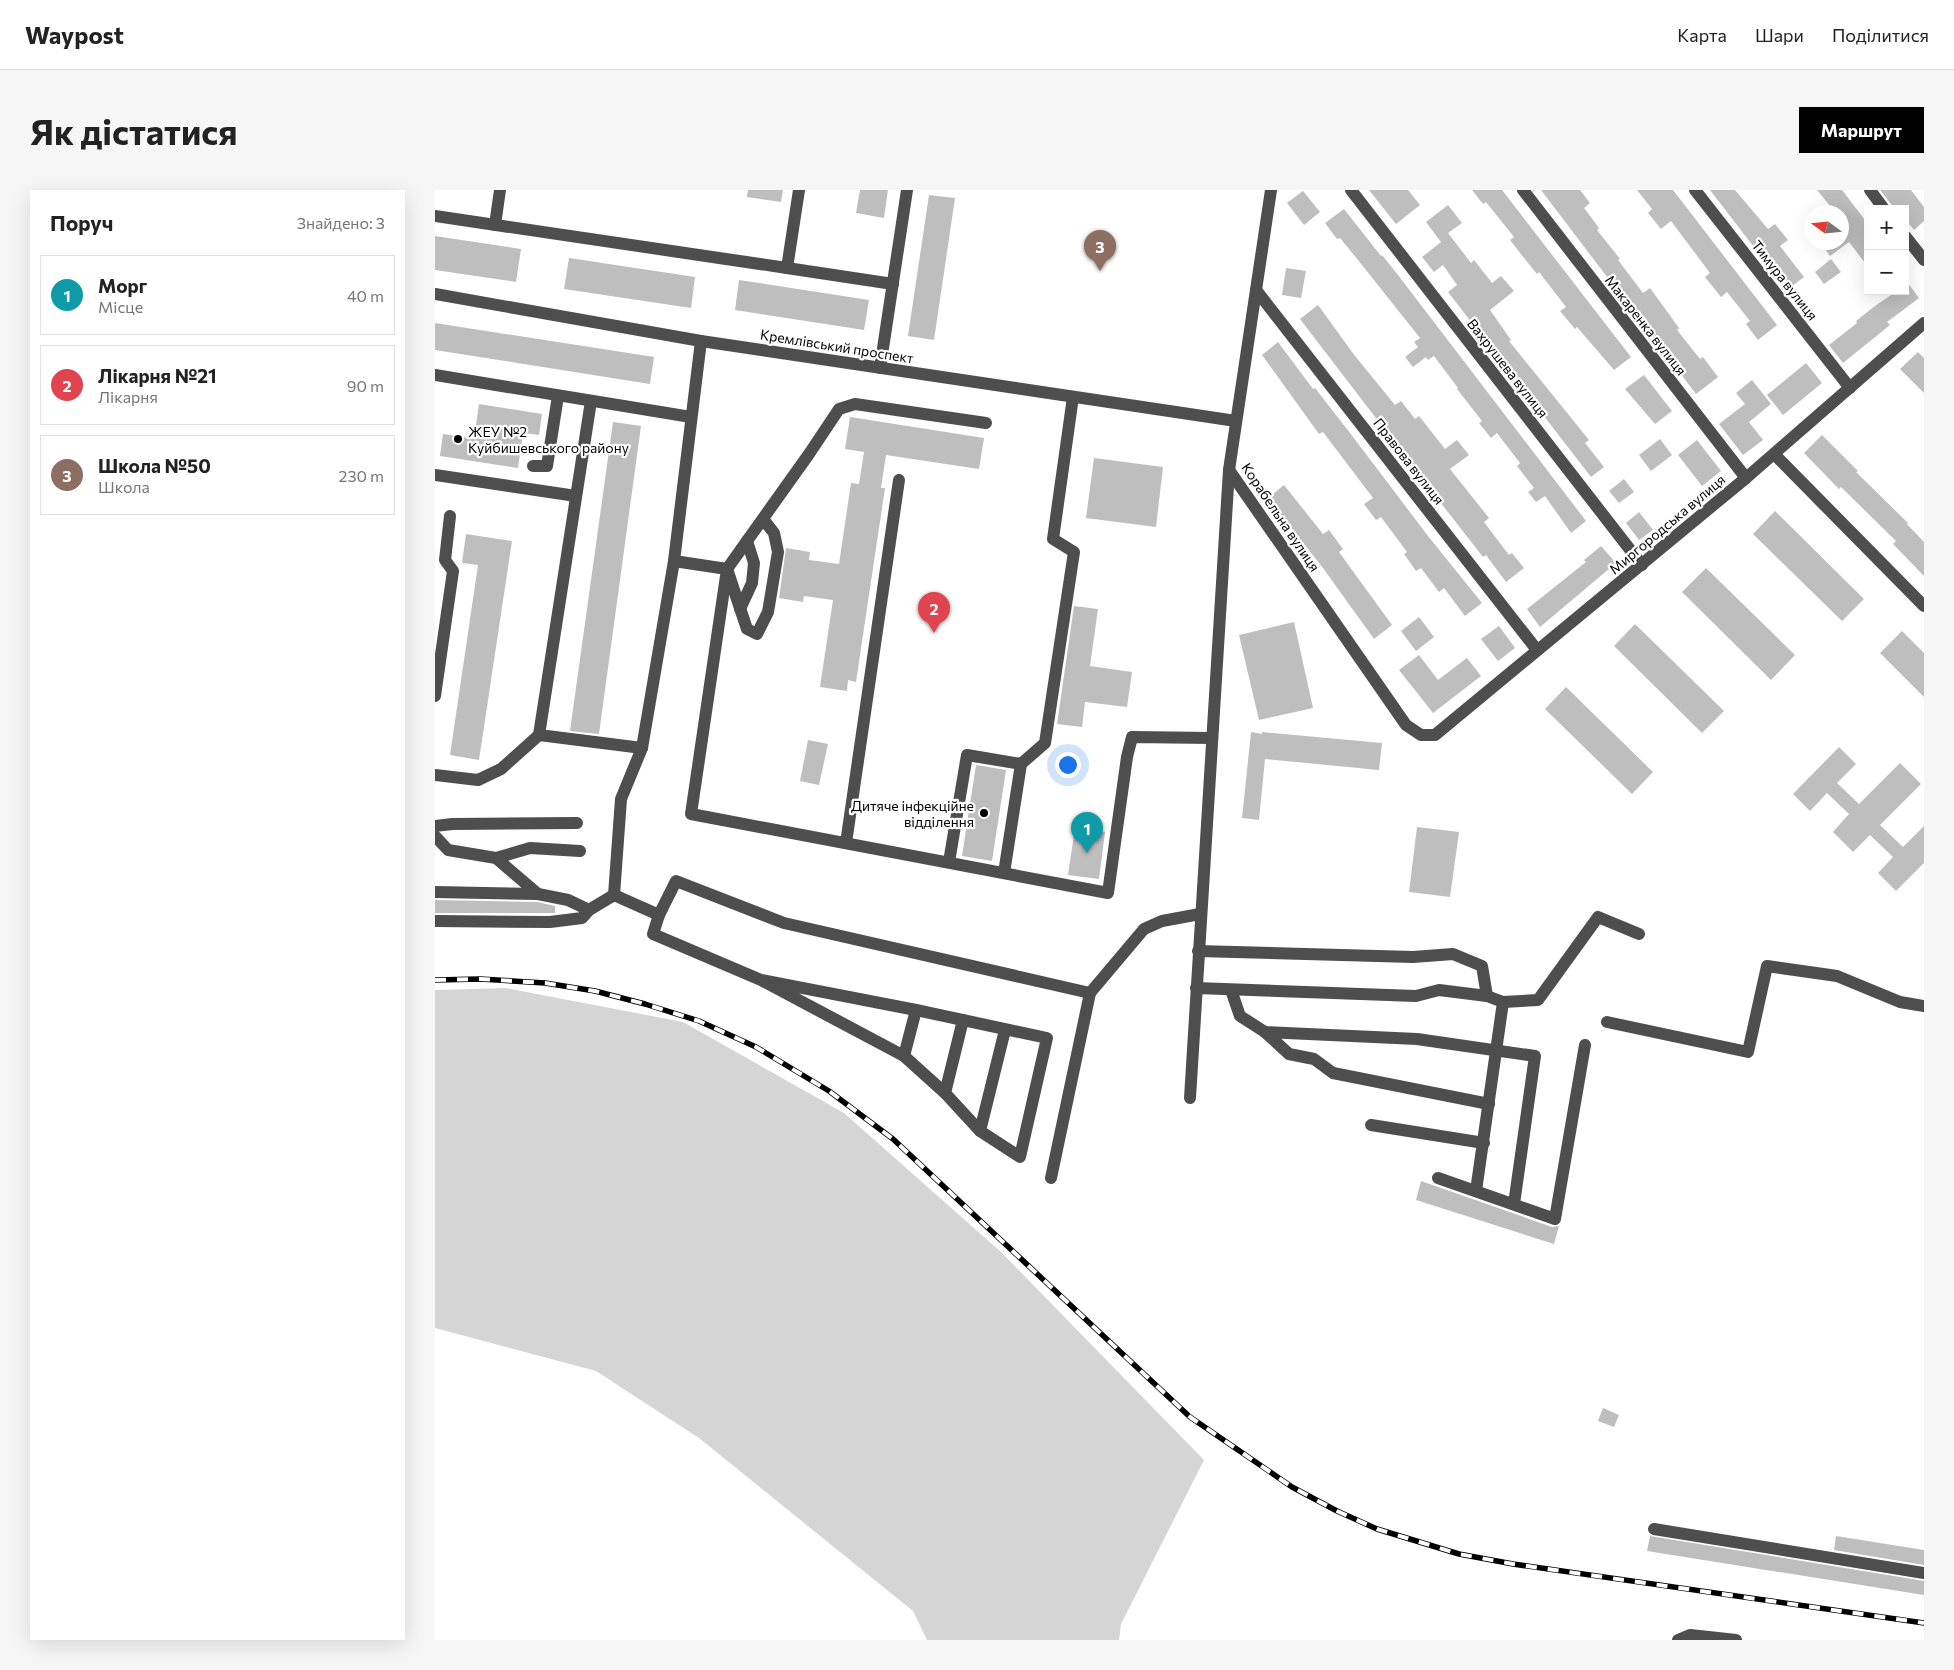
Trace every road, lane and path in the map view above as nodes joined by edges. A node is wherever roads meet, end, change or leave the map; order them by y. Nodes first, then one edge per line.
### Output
1 (500, 190) edge
2 (799, 190) edge
3 (907, 190) edge
4 (1271, 190) edge
5 (1351, 190) edge
6 (1523, 190) edge
7 (1695, 190) edge
8 (1870, 190) edge
9 (1881, 205) edge
10 (435, 216) edge
11 (495, 225) junction
12 (1909, 241) edge
13 (1924, 260) edge
14 (787, 268) junction
15 (893, 284) junction
16 (1256, 290) junction
17 (435, 294) edge
18 (1922, 328) edge
19 (701, 341) junction
20 (880, 368) junction
21 (435, 375) edge
22 (1850, 388) junction
23 (559, 396) junction
24 (1073, 397) junction
25 (591, 401) junction
26 (691, 418) junction
27 (1236, 421) junction
28 (987, 423) dead end
29 (1774, 454) junction
30 (533, 466) dead end
31 (1229, 470) junction
32 (435, 475) edge
33 (1746, 478) junction
34 (899, 480) dead end
35 (576, 496) junction
36 (450, 516) dead end
37 (763, 519) junction
38 (747, 541) junction
39 (674, 561) junction
40 (1642, 565) junction
41 (727, 569) junction
42 (1924, 606) edge
43 (740, 609) junction
44 (1537, 650) junction
45 (435, 696) edge
46 (539, 735) junction
47 (1421, 735) joint
48 (1211, 738) junction
49 (642, 748) junction
50 (1021, 764) junction
51 (435, 776) edge
52 (577, 823) dead end
53 (435, 826) edge
54 (435, 836) edge
55 (846, 843) junction
56 (435, 850) edge
57 (449, 850) junction
58 (580, 850) dead end
59 (496, 858) junction
60 (949, 862) junction
61 (1004, 873) junction
62 (435, 892) edge
63 (538, 894) junction
64 (614, 895) junction
65 (589, 910) junction
66 (1200, 914) junction
67 (659, 915) junction
68 (435, 921) edge
69 (1639, 934) dead end
70 (1198, 951) junction
71 (761, 980) junction
72 (1196, 988) junction
73 (1231, 990) junction
74 (1090, 993) junction
75 (1487, 996) junction
76 (1503, 1002) junction
77 (1924, 1006) edge
78 (916, 1010) junction
79 (963, 1020) junction
80 (1607, 1022) dead end
81 (1005, 1030) junction
82 (1265, 1032) junction
83 (1585, 1045) dead end
84 (1497, 1051) junction
85 (905, 1056) junction
86 (945, 1093) junction
87 (1191, 1098) dead end
88 (1489, 1104) junction
89 (1371, 1125) dead end
90 (981, 1131) junction
91 (1484, 1143) junction
92 (1051, 1178) dead end
93 (1438, 1178) dead end
94 (1476, 1191) junction
95 (1514, 1204) junction
96 (1654, 1529) dead end
97 (1924, 1574) edge
98 (1678, 1640) edge
99 (1729, 1640) edge

1 - 11 street
2 - 14 street
3 - 15 street
4 - 16 street, Корабельна вулиця
5 - 40 street, Вахрушева вулиця
6 - 33 street, Макаренка вулиця
7 - 22 street, Тимура вулиця
8 - 9 street
10 - 11 street
11 - 14 street
12 - 13 street
14 - 15 street
15 - 20 street
16 - 27 street, Корабельна вулиця
16 - 44 street, Правова вулиця
17 - 19 street, Кремлівський проспект
18 - 22 street, Миргородська вулиця
19 - 20 street, Кремлівський проспект
19 - 26 street
20 - 24 street, Кремлівський проспект
21 - 23 street
22 - 29 street, Миргородська вулиця
23 - 25 street
23 - 30 street
24 - 27 street, Кремлівський проспект
24 - 50 street
25 - 26 street
25 - 35 street
26 - 39 street
27 - 31 street, Корабельна вулиця
28 - 37 street
29 - 33 street, Миргородська вулиця
29 - 42 street
31 - 47 street, Корабельна вулиця
31 - 48 street
32 - 35 street
33 - 40 street, Миргородська вулиця
34 - 55 street
35 - 46 street
36 - 45 street
37 - 38 street
37 - 43 street
38 - 41 street
38 - 43 street
39 - 41 street
39 - 49 street
40 - 44 street, Миргородська вулиця
41 - 43 street
41 - 55 street
44 - 47 street, Миргородська вулиця
46 - 49 street
46 - 51 street
48 - 61 street
48 - 66 street
49 - 64 street
50 - 60 street
50 - 61 street
52 - 53 street
54 - 57 street
55 - 60 street
56 - 57 street
57 - 59 street
58 - 59 street
59 - 63 street
60 - 61 street
62 - 63 street
63 - 65 street
64 - 65 street
64 - 67 street
65 - 68 street
66 - 70 street
66 - 74 street
67 - 71 street
67 - 74 street
69 - 76 street
70 - 72 street
70 - 75 street
71 - 78 street
71 - 85 street
72 - 73 street
72 - 87 street
73 - 75 street
73 - 82 street
74 - 92 street
75 - 76 street
76 - 84 street
77 - 80 street
78 - 79 street
78 - 85 street
79 - 81 street
79 - 86 street
81 - 90 street
81 - 90 street
82 - 84 street
82 - 88 street
83 - 95 street
84 - 88 street
84 - 95 street
85 - 86 street
86 - 90 street
88 - 91 street
89 - 91 street
91 - 94 street
93 - 94 street
94 - 95 street
96 - 97 street
98 - 99 street

